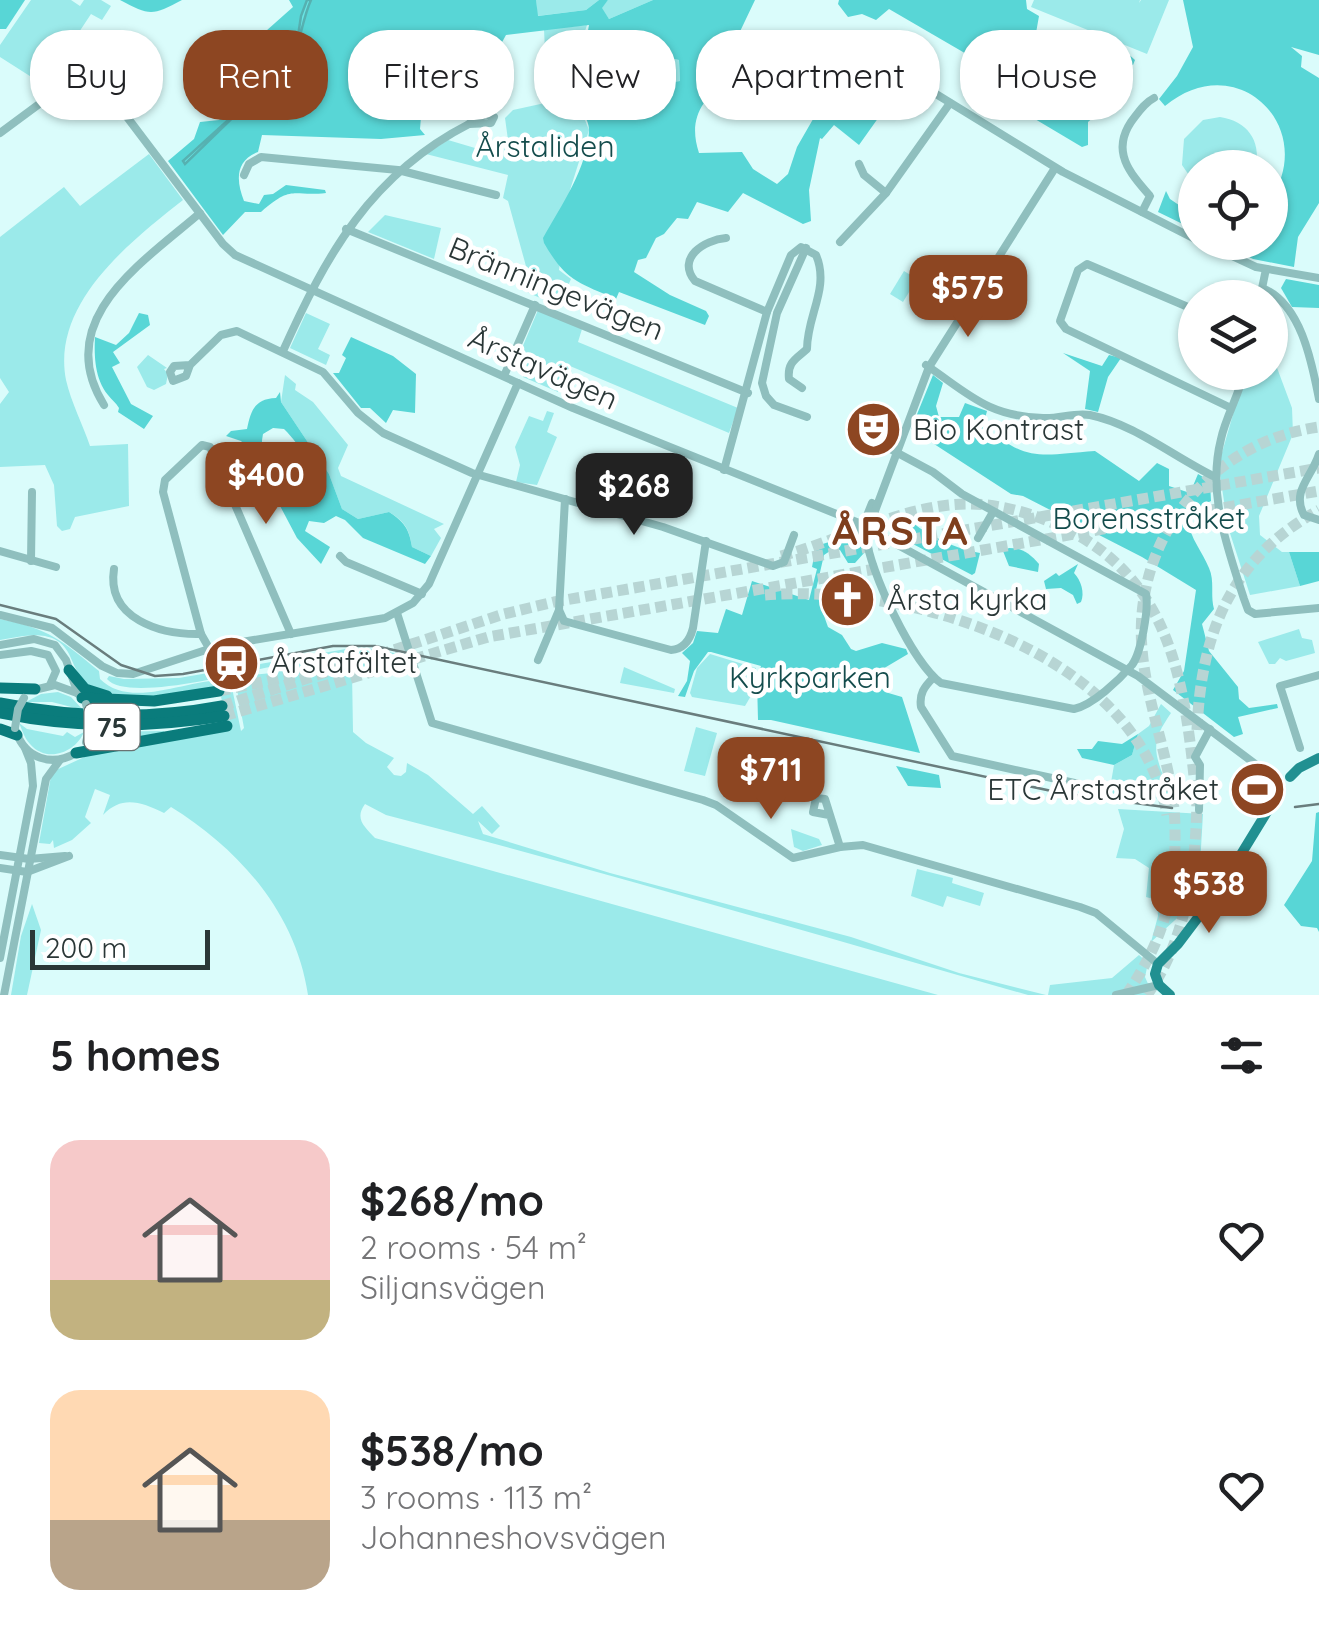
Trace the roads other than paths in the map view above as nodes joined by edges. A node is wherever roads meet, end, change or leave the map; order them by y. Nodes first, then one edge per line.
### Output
1 (818, 90) joint
2 (940, 97) edge
3 (1154, 98) dead end
4 (950, 103) junction
5 (468, 124) dead end
6 (0, 134) edge
7 (858, 164) dead end
8 (1053, 166) junction
9 (398, 170) junction
10 (244, 175) dead end
11 (886, 193) junction
12 (496, 195) dead end
13 (1142, 212) junction
14 (200, 213) junction
15 (346, 229) junction
16 (1178, 230) edge
17 (726, 238) dead end
18 (840, 242) dead end
19 (806, 248) junction
20 (1243, 260) edge
21 (1266, 270) junction
22 (1319, 278) edge
23 (1264, 280) edge
24 (312, 290) junction
25 (1178, 303) edge
26 (535, 304) junction
27 (767, 312) junction
28 (1288, 312) edge
29 (283, 352) junction
30 (190, 365) dead end
31 (928, 366) junction
32 (504, 376) junction
33 (518, 383) junction
34 (1178, 384) edge
35 (802, 388) dead end
36 (1192, 390) edge
37 (1236, 390) edge
38 (748, 393) junction
39 (1319, 399) edge
40 (104, 405) dead end
41 (1229, 407) junction
42 (807, 417) dead end
43 (894, 451) junction
44 (1319, 454) edge
45 (724, 470) junction
46 (477, 475) junction
47 (1215, 477) junction
48 (32, 492) dead end
49 (565, 499) junction
50 (993, 512) junction
51 (1319, 520) edge
52 (866, 521) junction
53 (870, 534) junction
54 (794, 536) dead end
55 (978, 538) dead end
56 (706, 541) junction
57 (0, 552) edge
58 (340, 556) dead end
59 (31, 560) junction
60 (56, 568) dead end
61 (114, 568) dead end
62 (422, 594) junction
63 (1319, 608) edge
64 (559, 610) junction
65 (397, 613) junction
66 (0, 615) edge
67 (201, 634) junction
68 (291, 634) junction
69 (0, 645) edge
70 (209, 648) junction
71 (0, 655) edge
72 (538, 660) dead end
73 (70, 670) junction
74 (1127, 670) junction
75 (1319, 675) edge
76 (933, 678) junction
77 (50, 685) junction
78 (0, 688) edge
79 (35, 689) junction
80 (219, 692) tunnel mouth
81 (82, 699) junction
82 (136, 702) junction
83 (0, 703) edge
84 (0, 713) edge
85 (224, 716) junction
86 (0, 729) edge
87 (1210, 730) junction
88 (16, 731) junction
89 (25, 748) junction
90 (1300, 748) dead end
91 (76, 753) junction
92 (1319, 758) edge
93 (60, 760) junction
94 (1079, 784) dead end
95 (1279, 785) junction
96 (1199, 810) tunnel mouth
97 (829, 815) dead end
98 (840, 847) junction
99 (0, 855) edge
100 (24, 859) junction
101 (0, 868) edge
102 (22, 872) junction
103 (0, 958) edge
104 (1158, 964) junction
105 (1159, 985) junction
106 (4, 995) edge
107 (1116, 995) edge
108 (1170, 995) edge

1 - 1 street
2 - 4 street
3 - 13 street
4 - 8 street
4 - 11 street
5 - 9 street
6 - 14 street
7 - 11 street
8 - 13 street
8 - 31 street
9 - 10 street
9 - 12 street
9 - 15 street
11 - 18 street
13 - 16 street
14 - 24 street, Årstavägen
14 - 40 street
15 - 24 street
15 - 26 street, Bränningevägen
17 - 27 street
19 - 27 street
19 - 35 street
19 - 42 street
20 - 21 street
21 - 22 street
21 - 23 street
24 - 29 street
24 - 32 street, Årstavägen
25 - 34 street
26 - 32 street
26 - 38 street, Bränningevägen
27 - 38 street
28 - 39 street
29 - 30 street
29 - 46 street
31 - 43 street
31 - 47 street
32 - 33 street, Årstavägen
33 - 45 street, Årstavägen
33 - 46 street
36 - 41 street
37 - 41 street
38 - 45 street
41 - 47 street
43 - 50 street
43 - 52 street
44 - 51 street
45 - 52 street, Årstavägen
46 - 49 street
46 - 62 street
47 - 63 street
48 - 59 street
49 - 56 street
49 - 64 street
50 - 55 street
50 - 74 street
52 - 53 street
52 - 53 street
53 - 74 street
53 - 76 street
54 - 56 street
56 - 64 street
57 - 59 street
58 - 62 street
59 - 60 street
61 - 67 street
62 - 65 street
64 - 72 street
65 - 68 street
65 - 98 street
66 - 70 street
67 - 68 street
67 - 70 street
68 - 70 street
69 - 73 street
71 - 77 street
73 - 81 street
73 - 82 highway, 75
74 - 76 street
74 - 87 street
75 - 90 street
76 - 94 street
77 - 79 street
77 - 81 street
78 - 79 highway
79 - 88 street, bridge
80 - 82 highway, 75
81 - 82 highway, 75
81 - 91 street, bridge
83 - 85 highway, 75
84 - 85 highway, 75
85 - 91 highway, 75
86 - 88 highway
87 - 95 street
87 - 96 street
88 - 89 street
89 - 93 street
89 - 100 street
91 - 93 street
92 - 95 main road
93 - 100 street
95 - 104 main road
97 - 98 street
98 - 104 street
99 - 100 street
100 - 102 street
100 - 102 street
101 - 102 street
102 - 103 street
102 - 106 street
104 - 105 main road
105 - 107 street
105 - 108 main road

